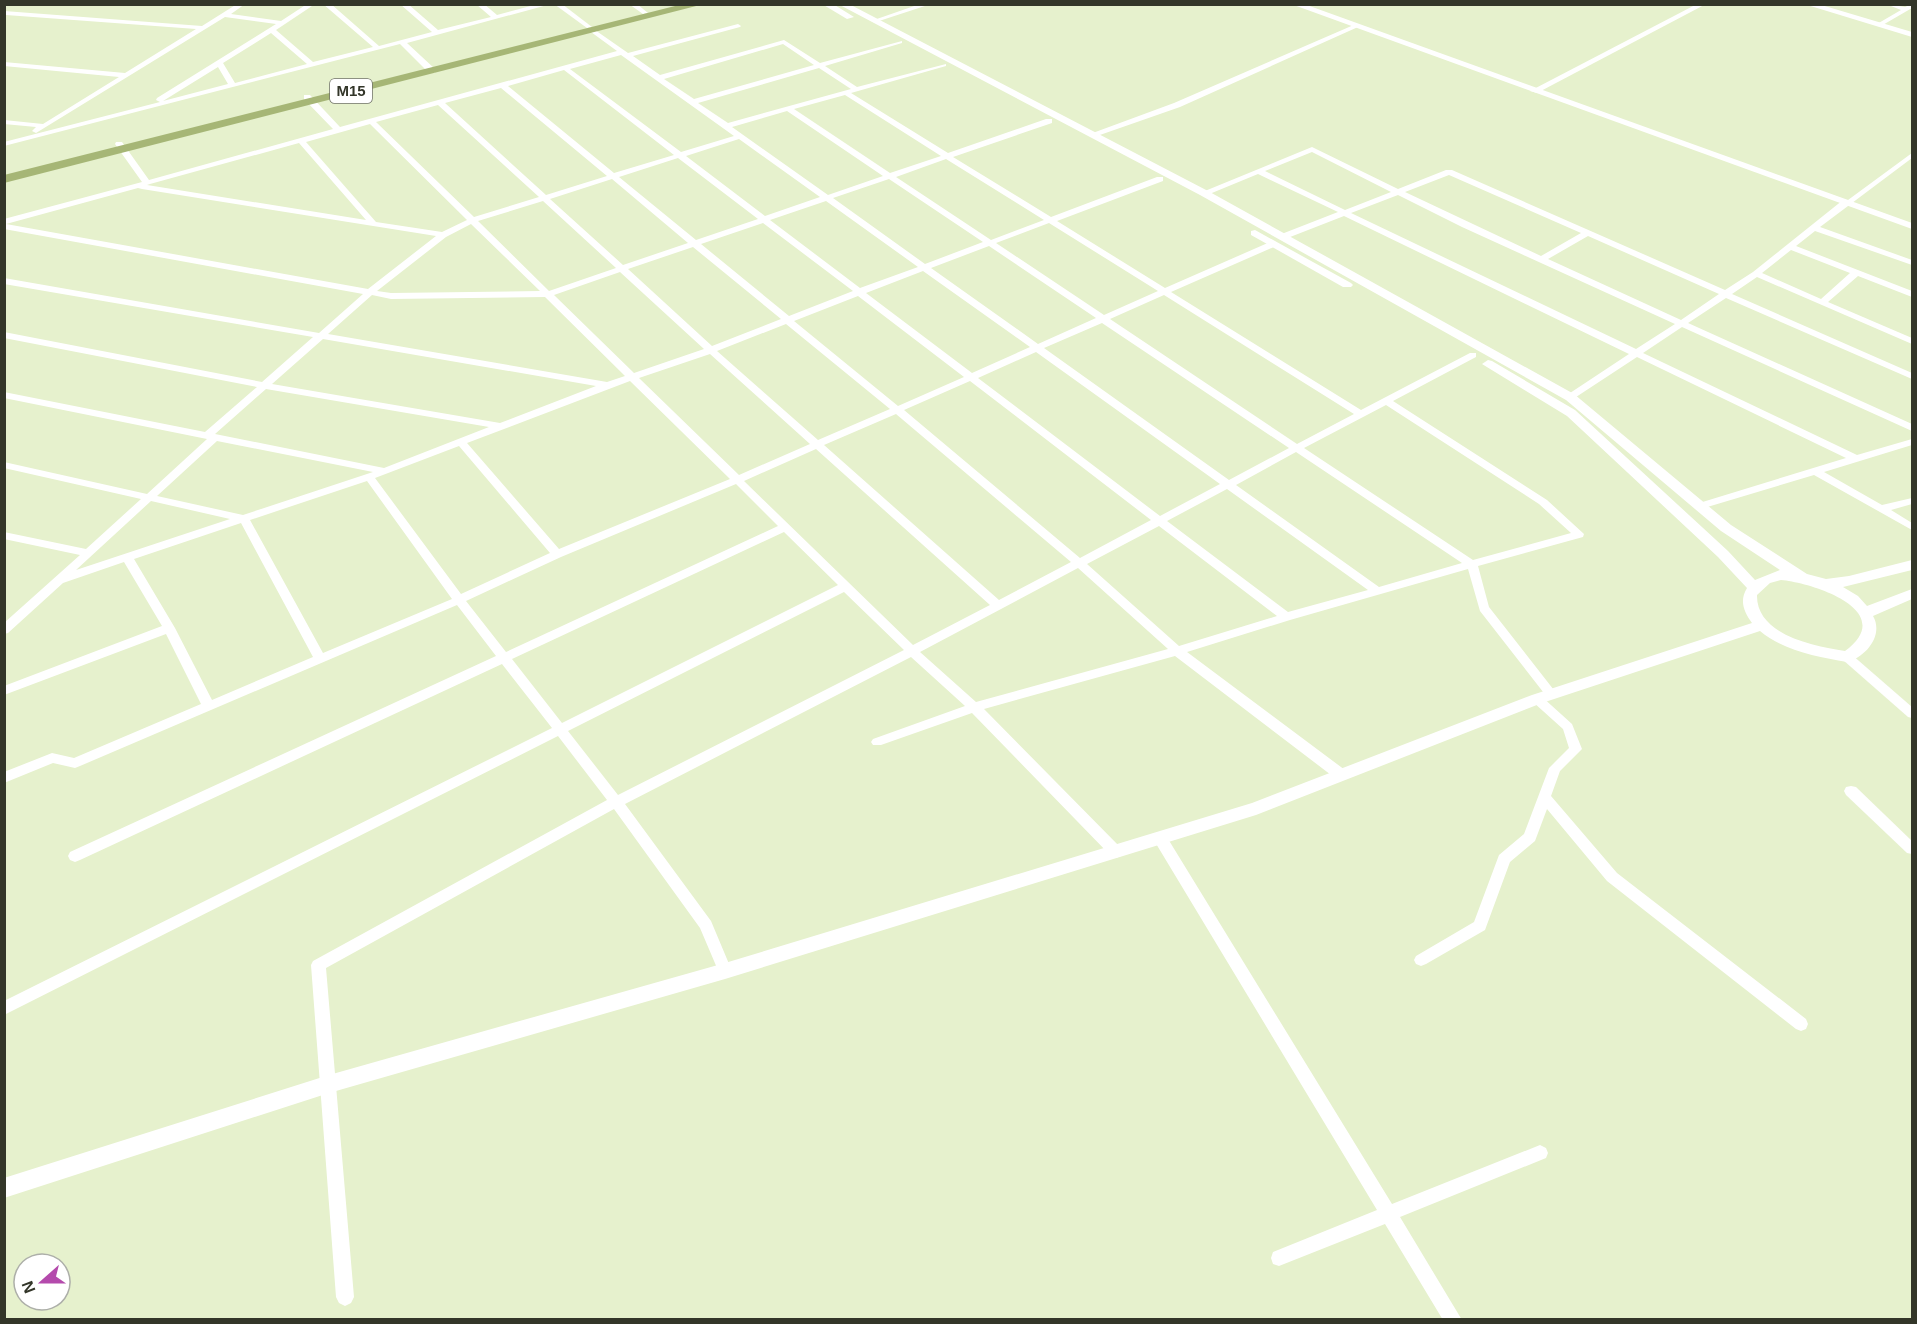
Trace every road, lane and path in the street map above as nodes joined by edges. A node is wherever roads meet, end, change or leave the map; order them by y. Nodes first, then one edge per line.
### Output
1 (23, 4) edge
2 (242, 4) edge
3 (312, 4) edge
4 (326, 4) edge
5 (403, 4) edge
6 (479, 4) edge
7 (548, 4) edge
8 (557, 4) edge
9 (632, 4) edge
10 (673, 4) edge
11 (699, 4) edge
12 (826, 4) edge
13 (842, 4) edge
14 (928, 4) edge
15 (1295, 4) edge
16 (1702, 4) edge
17 (1808, 4) edge
18 (1889, 4) edge
19 (1910, 9) edge
20 (5, 13) edge
21 (645, 13) junction
22 (225, 15) junction
23 (497, 18) junction
24 (874, 21) junction
25 (283, 23) junction
26 (1879, 25) junction
27 (738, 26) dead end
28 (1356, 26) junction
29 (204, 28) junction
30 (591, 29) junction
31 (272, 30) junction
32 (437, 33) junction
33 (1912, 35) edge
34 (402, 42) junction
35 (900, 42) junction
36 (378, 48) junction
37 (625, 54) junction
38 (219, 63) junction
39 (4, 64) edge
40 (312, 65) junction
41 (944, 65) junction
42 (820, 66) junction
43 (565, 68) junction
44 (430, 69) junction
45 (124, 75) junction
46 (659, 78) junction
47 (502, 85) junction
48 (233, 86) junction
49 (857, 90) junction
50 (1534, 91) junction
51 (846, 93) junction
52 (309, 99) junction
53 (439, 102) junction
54 (693, 102) junction
55 (149, 107) junction
56 (789, 109) junction
57 (371, 121) junction
58 (1049, 121) junction
59 (4, 122) edge
60 (46, 126) junction
61 (727, 126) junction
62 (338, 130) junction
63 (1094, 134) junction
64 (741, 136) junction
65 (301, 141) junction
66 (5, 145) edge
67 (121, 146) junction
68 (680, 155) junction
69 (1912, 155) edge
70 (947, 156) junction
71 (1258, 171) junction
72 (4, 172) edge
73 (613, 176) junction
74 (889, 176) junction
75 (4, 179) edge
76 (1160, 179) junction
77 (147, 183) junction
78 (136, 186) junction
79 (1397, 192) junction
80 (1204, 193) junction
81 (827, 198) junction
82 (546, 199) junction
83 (1847, 202) junction
84 (1344, 213) junction
85 (764, 219) junction
86 (1050, 220) junction
87 (471, 221) junction
88 (372, 222) junction
89 (4, 224) edge
90 (1912, 226) edge
91 (1814, 228) junction
92 (1587, 233) junction
93 (443, 235) junction
94 (1278, 240) junction
95 (695, 243) junction
96 (989, 243) junction
97 (1790, 247) junction
98 (1542, 259) junction
99 (1912, 263) edge
100 (924, 267) junction
101 (622, 268) junction
102 (1756, 274) junction
103 (1855, 274) junction
104 (4, 280) edge
105 (859, 291) junction
106 (370, 292) junction
107 (1166, 293) junction
108 (548, 294) junction
109 (1727, 294) junction
110 (1912, 294) edge
111 (1822, 302) junction
112 (788, 320) junction
113 (1104, 320) junction
114 (1685, 323) junction
115 (321, 335) junction
116 (4, 336) edge
117 (1912, 341) edge
118 (1039, 349) junction
119 (711, 351) junction
120 (1637, 353) junction
121 (1473, 355) junction
122 (632, 376) junction
123 (1912, 376) edge
124 (972, 378) junction
125 (608, 385) junction
126 (263, 386) junction
127 (4, 395) edge
128 (1570, 397) junction
129 (1386, 401) junction
130 (897, 410) junction
131 (1361, 414) junction
132 (500, 426) junction
133 (1912, 428) edge
134 (211, 436) junction
135 (461, 442) junction
136 (1912, 442) edge
137 (818, 445) junction
138 (1297, 448) junction
139 (1856, 459) junction
140 (4, 465) edge
141 (385, 471) junction
142 (1814, 471) junction
143 (369, 477) junction
144 (737, 480) junction
145 (1228, 484) junction
146 (150, 497) junction
147 (1912, 501) edge
148 (1700, 506) junction
149 (1882, 509) junction
150 (244, 519) junction
151 (1159, 520) junction
152 (786, 527) junction
153 (1912, 527) edge
154 (4, 535) edge
155 (89, 553) junction
156 (557, 554) junction
157 (127, 557) junction
158 (1079, 563) junction
159 (1472, 565) junction
160 (1912, 565) edge
161 (1802, 576) junction
162 (59, 580) junction
163 (1826, 584) junction
164 (846, 586) junction
165 (1753, 586) junction
166 (1379, 592) junction
167 (1912, 594) edge
168 (459, 600) junction
169 (997, 605) junction
170 (1865, 613) junction
171 (4, 616) edge
172 (1286, 617) junction
173 (17, 619) junction
174 (1762, 625) junction
175 (169, 628) junction
176 (4, 630) edge
177 (912, 651) junction
178 (1177, 651) junction
179 (505, 657) junction
180 (1847, 657) junction
181 (321, 660) junction
182 (4, 691) edge
183 (1544, 696) junction
184 (974, 706) junction
185 (209, 707) junction
186 (1912, 714) edge
187 (560, 728) junction
188 (877, 742) dead end
189 (1340, 774) junction
190 (4, 778) edge
191 (1851, 790) dead end
192 (1544, 797) junction
193 (616, 802) junction
194 (1160, 837) junction
195 (1912, 849) edge
196 (1116, 852) junction
197 (75, 856) dead end
198 (1421, 960) dead end
199 (725, 971) junction
200 (4, 1009) edge
201 (1802, 1024) dead end
202 (329, 1084) junction
203 (1540, 1153) dead end
204 (4, 1188) edge
205 (1389, 1215) junction
206 (1279, 1258) dead end
207 (345, 1297) dead end
208 (1453, 1320) edge

1 - 20 street
2 - 22 street
3 - 25 street
4 - 36 street
5 - 32 street
6 - 23 street
7 - 23 street
8 - 30 street
9 - 21 street
10 - 21 highway, M15
11 - 30 highway, M15
12 - 35 street
13 - 24 street
14 - 24 street
15 - 28 street
16 - 50 street
17 - 26 street
18 - 19 street
19 - 26 street
20 - 29 street
21 - 30 highway, M15
22 - 25 street
22 - 29 street
23 - 32 street
24 - 63 street
25 - 31 street
26 - 33 street
27 - 37 street
28 - 50 street
28 - 63 street
29 - 45 street
30 - 37 street
30 - 44 highway, M15
31 - 38 street
31 - 40 street
32 - 34 street
34 - 36 street
34 - 44 street
35 - 41 street
35 - 42 street
36 - 40 street
37 - 43 street
37 - 46 street
38 - 48 street
38 - 55 street
39 - 45 street
40 - 48 street
41 - 49 street
41 - 58 street
42 - 46 street
42 - 49 street
42 - 54 street
43 - 47 street
43 - 68 street
44 - 52 highway, M15
45 - 60 street
46 - 54 street
47 - 53 street
47 - 73 street
48 - 55 street
49 - 51 street
50 - 83 street
51 - 56 street
51 - 70 street
52 - 62 street
52 - 67 highway, M15
53 - 57 street
53 - 82 street
54 - 61 street
55 - 66 street
56 - 61 street
56 - 74 street
57 - 62 street
57 - 87 street
58 - 70 street
58 - 76 street
59 - 60 street
60 - 66 street
61 - 64 street
62 - 65 street
63 - 80 street
64 - 68 street
64 - 81 street
65 - 77 street
65 - 88 street
67 - 72 highway, M15
67 - 75 highway, M15
67 - 77 street
68 - 73 street
68 - 85 street
69 - 83 street
70 - 74 street
70 - 86 street
71 - 79 street
71 - 80 street
71 - 84 street
73 - 82 street
73 - 95 street
74 - 81 street
74 - 96 street
76 - 86 street
76 - 94 street
77 - 78 street
78 - 88 street
78 - 89 street
79 - 84 street
79 - 92 street
79 - 98 street
80 - 94 street
81 - 85 street
81 - 100 street
82 - 87 street
82 - 101 street
83 - 90 street
83 - 91 street
84 - 94 street
84 - 120 street
85 - 95 street
85 - 105 street
86 - 96 street
86 - 107 street
87 - 93 street
87 - 108 street
88 - 93 street
89 - 106 street
91 - 97 street
91 - 99 street
92 - 98 street
92 - 109 street
93 - 106 street
94 - 107 street
94 - 121 street
94 - 128 street
95 - 101 street
95 - 112 street
96 - 100 street
96 - 113 street
97 - 102 street
97 - 103 street
98 - 114 street
100 - 105 street
100 - 118 street
101 - 108 street
101 - 119 street
102 - 109 street
102 - 111 street
103 - 110 street
103 - 111 street
104 - 115 street
105 - 112 street
105 - 124 street
106 - 108 street
106 - 115 street
107 - 113 street
107 - 131 street
108 - 122 street
109 - 114 street
109 - 123 street
111 - 117 street
112 - 119 street
112 - 130 street
113 - 118 street
113 - 138 street
114 - 120 street
114 - 133 street
115 - 125 street
115 - 126 street
116 - 126 street
118 - 124 street
118 - 145 street
119 - 122 street
119 - 137 street
120 - 128 street
120 - 139 street
121 - 129 street
121 - 165 street
122 - 125 street
122 - 144 street
124 - 130 street
124 - 151 street
125 - 132 street
126 - 132 street
126 - 134 street
127 - 134 street
128 - 148 street
129 - 131 street
129 - 159 street
130 - 137 street
130 - 158 street
131 - 138 street
132 - 135 street
134 - 141 street
134 - 146 street
135 - 141 street
135 - 156 street
136 - 139 street
137 - 144 street
137 - 169 street
138 - 145 street
138 - 159 street
139 - 142 street
140 - 146 street
141 - 143 street
142 - 148 street
142 - 149 street
143 - 150 street
143 - 168 street
144 - 152 street
144 - 156 street
145 - 151 street
145 - 166 street
146 - 150 street
146 - 155 street
147 - 149 street
148 - 161 street
149 - 153 street
150 - 157 street
150 - 181 street
151 - 158 street
151 - 172 street
152 - 164 street
152 - 179 street
154 - 155 street
155 - 162 street
156 - 168 street
157 - 162 street
157 - 175 street
158 - 169 street
158 - 178 street
159 - 166 street
159 - 183 street
160 - 163 street
161 - 163 street
161 - 165 street
162 - 173 street
163 - 170 street
164 - 177 street
164 - 187 street
165 - 174 street
166 - 172 street
167 - 170 street
168 - 179 street
168 - 181 street
169 - 177 street
170 - 180 street
171 - 173 street
172 - 178 street
173 - 176 street
174 - 180 street
174 - 183 street
175 - 182 street
175 - 185 street
177 - 184 street
177 - 193 street
178 - 184 street
178 - 189 street
179 - 187 street
179 - 197 street
180 - 186 street
181 - 185 street
183 - 189 street
183 - 192 street
184 - 188 street
184 - 196 street
185 - 190 street
187 - 193 street
187 - 200 street
189 - 194 street
191 - 195 street
192 - 198 street
192 - 201 street
193 - 199 street
193 - 202 street
194 - 196 street
194 - 205 street
196 - 199 street
199 - 202 street
202 - 204 street
202 - 207 street
203 - 205 street
205 - 206 street
205 - 208 street

